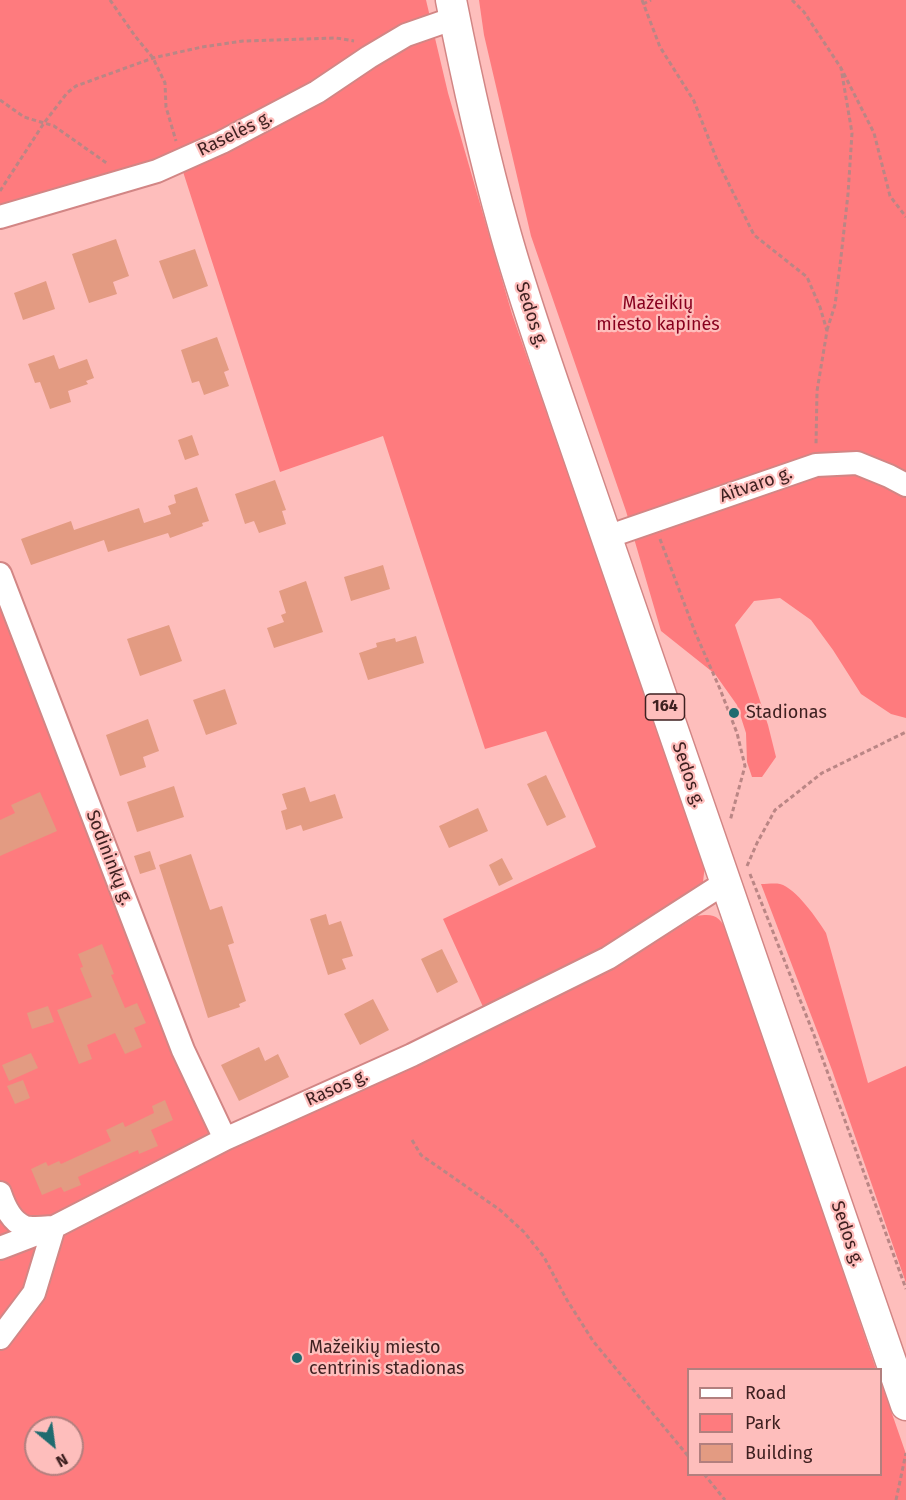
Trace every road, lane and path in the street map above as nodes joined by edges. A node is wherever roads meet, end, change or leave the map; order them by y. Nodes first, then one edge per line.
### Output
1 (110, 0) edge
2 (651, 0) edge
3 (792, 0) edge
4 (643, 2) edge
5 (453, 9) edge
6 (369, 57) junction
7 (153, 58) junction
8 (841, 68) junction
9 (0, 100) edge
10 (44, 123) junction
11 (182, 160) junction
12 (130, 179) junction
13 (0, 191) edge
14 (0, 217) edge
15 (906, 217) edge
16 (827, 331) junction
17 (816, 465) junction
18 (906, 485) edge
19 (645, 523) junction
20 (606, 537) junction
21 (0, 574) edge
22 (906, 732) edge
23 (733, 829) dead end
24 (742, 855) dead end
25 (737, 874) junction
26 (225, 1139) junction
27 (412, 1140) dead end
28 (0, 1193) edge
29 (54, 1227) junction
30 (0, 1248) edge
31 (906, 1289) edge
32 (0, 1338) edge
33 (906, 1405) edge
34 (906, 1453) edge
35 (687, 1455) edge
36 (706, 1476) edge
37 (725, 1500) edge
38 (896, 1500) edge

1 - 7 path
2 - 4 path
3 - 8 path
4 - 16 path
5 - 6 street, Raselės g.
5 - 20 main road, Sedos g. / 164
6 - 7 path
6 - 11 street, Raselės g.
7 - 10 path
7 - 11 path
8 - 15 path
8 - 16 path
9 - 10 path
10 - 12 path
10 - 13 path
11 - 12 street, Raselės g.
12 - 14 street, Raselės g.
16 - 17 path
17 - 18 street, Aitvaro g.
17 - 19 street, Aitvaro g.
19 - 20 street, Aitvaro g.
19 - 23 path
20 - 25 main road, Sedos g. / 164
21 - 26 street, Sodininkų g.
22 - 25 path
24 - 25 path
25 - 26 street, Rasos g.
25 - 31 path
25 - 33 main road, Sedos g. / 164
26 - 29 street, Rasos g.
27 - 35 path
28 - 29 street
29 - 30 street, Rasos g.
29 - 32 street
34 - 38 path
36 - 37 path

